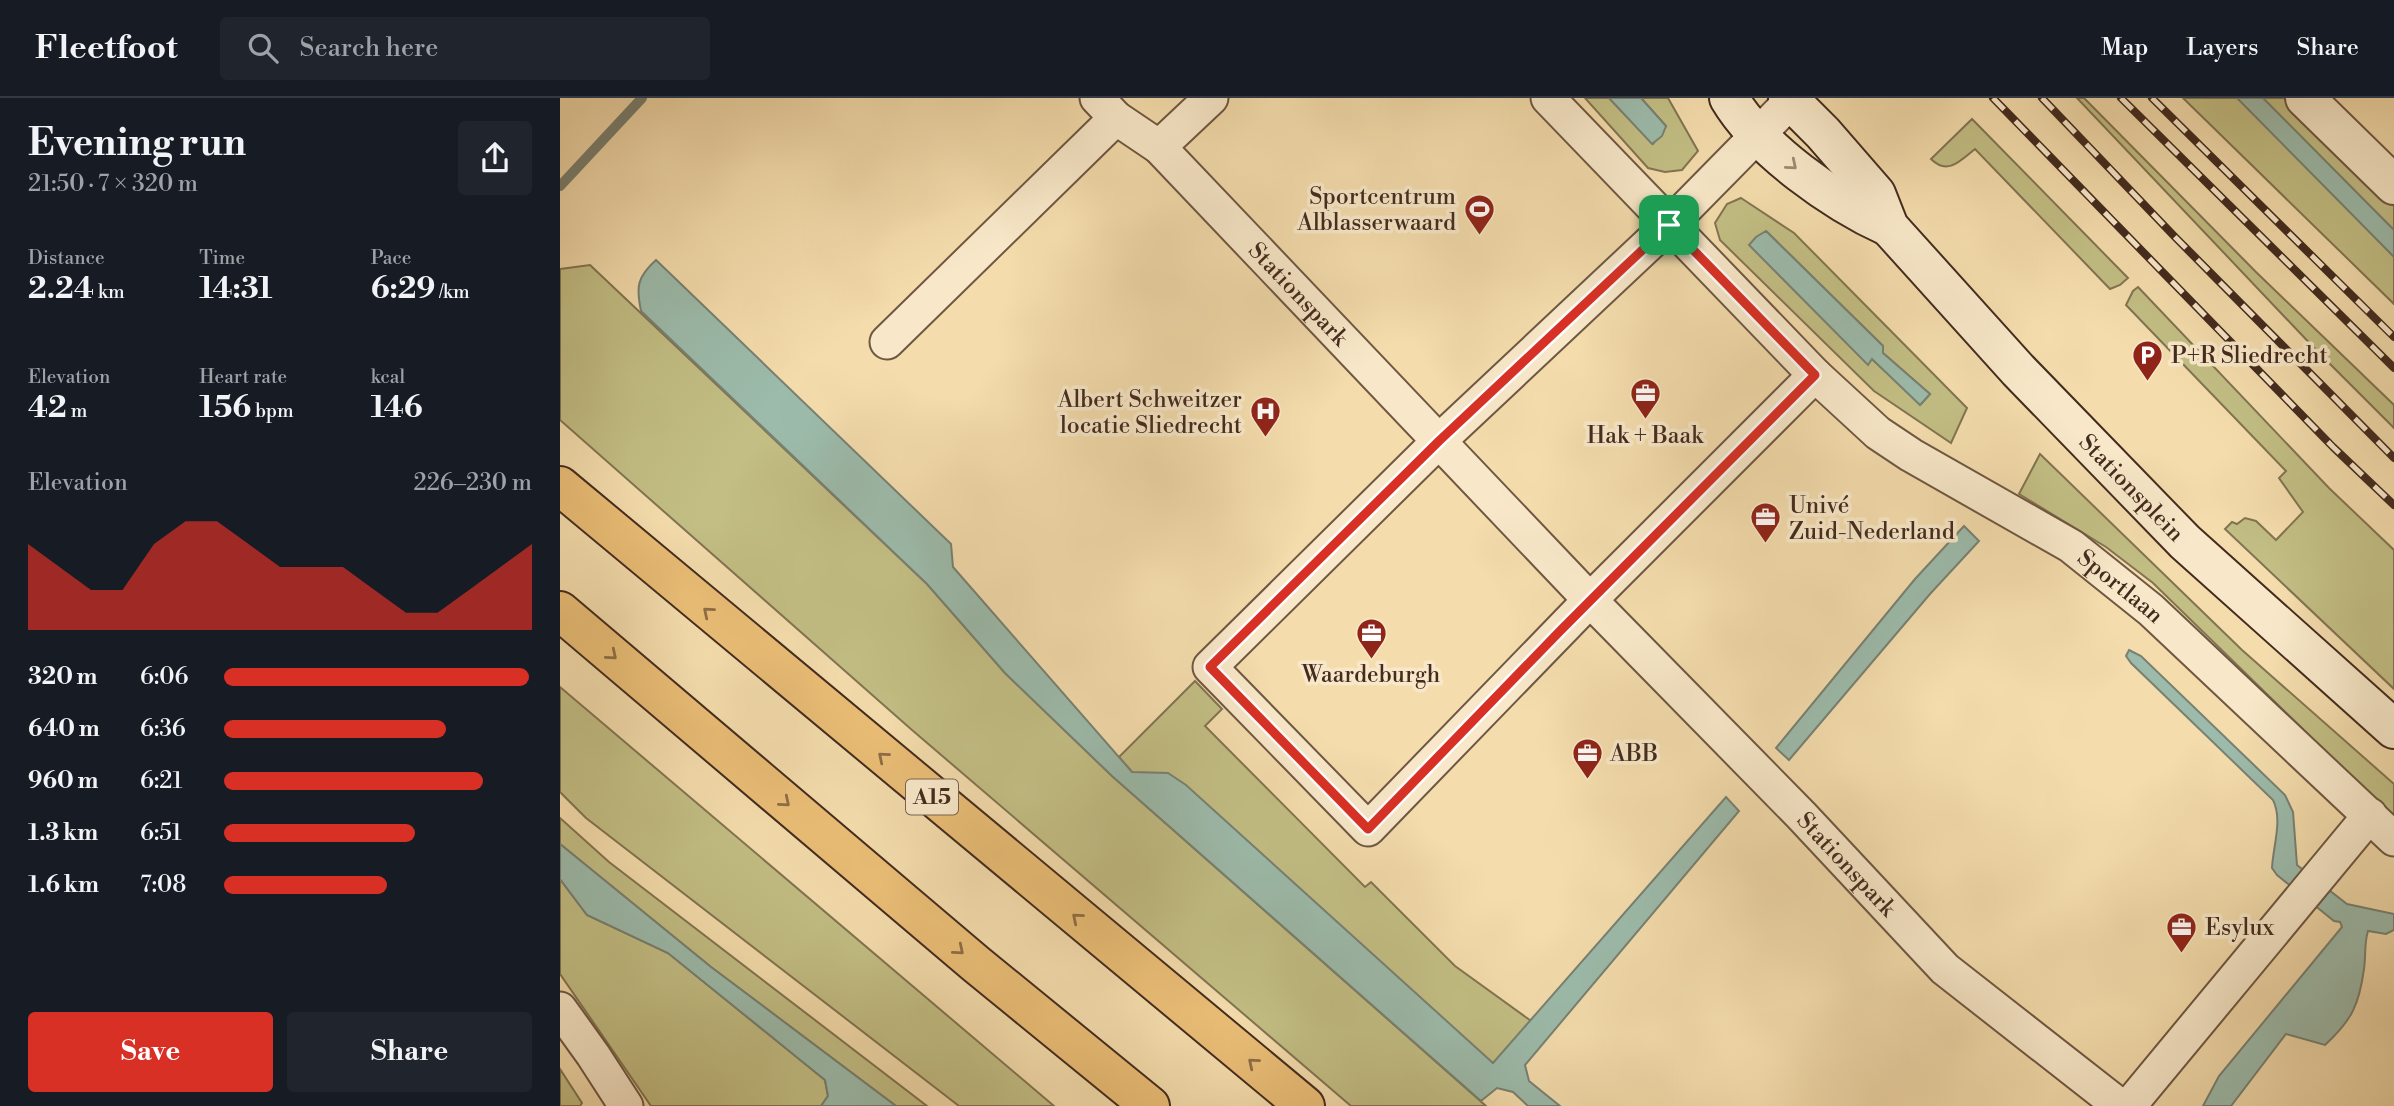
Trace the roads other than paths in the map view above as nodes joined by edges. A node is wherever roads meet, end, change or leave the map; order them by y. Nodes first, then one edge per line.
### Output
1 (1211, 98) edge
2 (1548, 98) edge
3 (1729, 98) edge
4 (2305, 98) edge
5 (1789, 100) edge
6 (1107, 108) edge
7 (1758, 134) junction
8 (1158, 147) junction
9 (2394, 184) edge
10 (1669, 225) junction
11 (1889, 227) junction
12 (887, 342) dead end
13 (1815, 375) junction
14 (1439, 441) junction
15 (560, 486) edge
16 (1590, 600) junction
17 (560, 611) edge
18 (2394, 729) edge
19 (2370, 815) junction
20 (2394, 839) edge
21 (560, 1009) edge
22 (625, 1106) edge
23 (1150, 1106) edge
24 (1306, 1106) edge
25 (2120, 1106) edge
26 (2129, 1106) edge

1 - 8 street
2 - 10 street
3 - 7 main road, Stationsplein
4 - 9 main road
5 - 7 street
5 - 11 main road, Stationsplein
6 - 8 street, Stationspark
6 - 12 street, Stationspark
7 - 10 street
7 -> 11 main road, Stationsplein
8 - 14 street, Stationspark
10 - 13 street
10 - 14 street
11 - 18 main road, Stationsplein
13 - 16 street
13 - 19 street, Sportlaan
14 - 16 street, Stationspark
14 - 16 street
24 -> 15 highway, A15
16 - 25 street, Stationspark
17 -> 23 highway
19 - 20 street, Sportlaan
19 - 26 street
21 - 22 street

